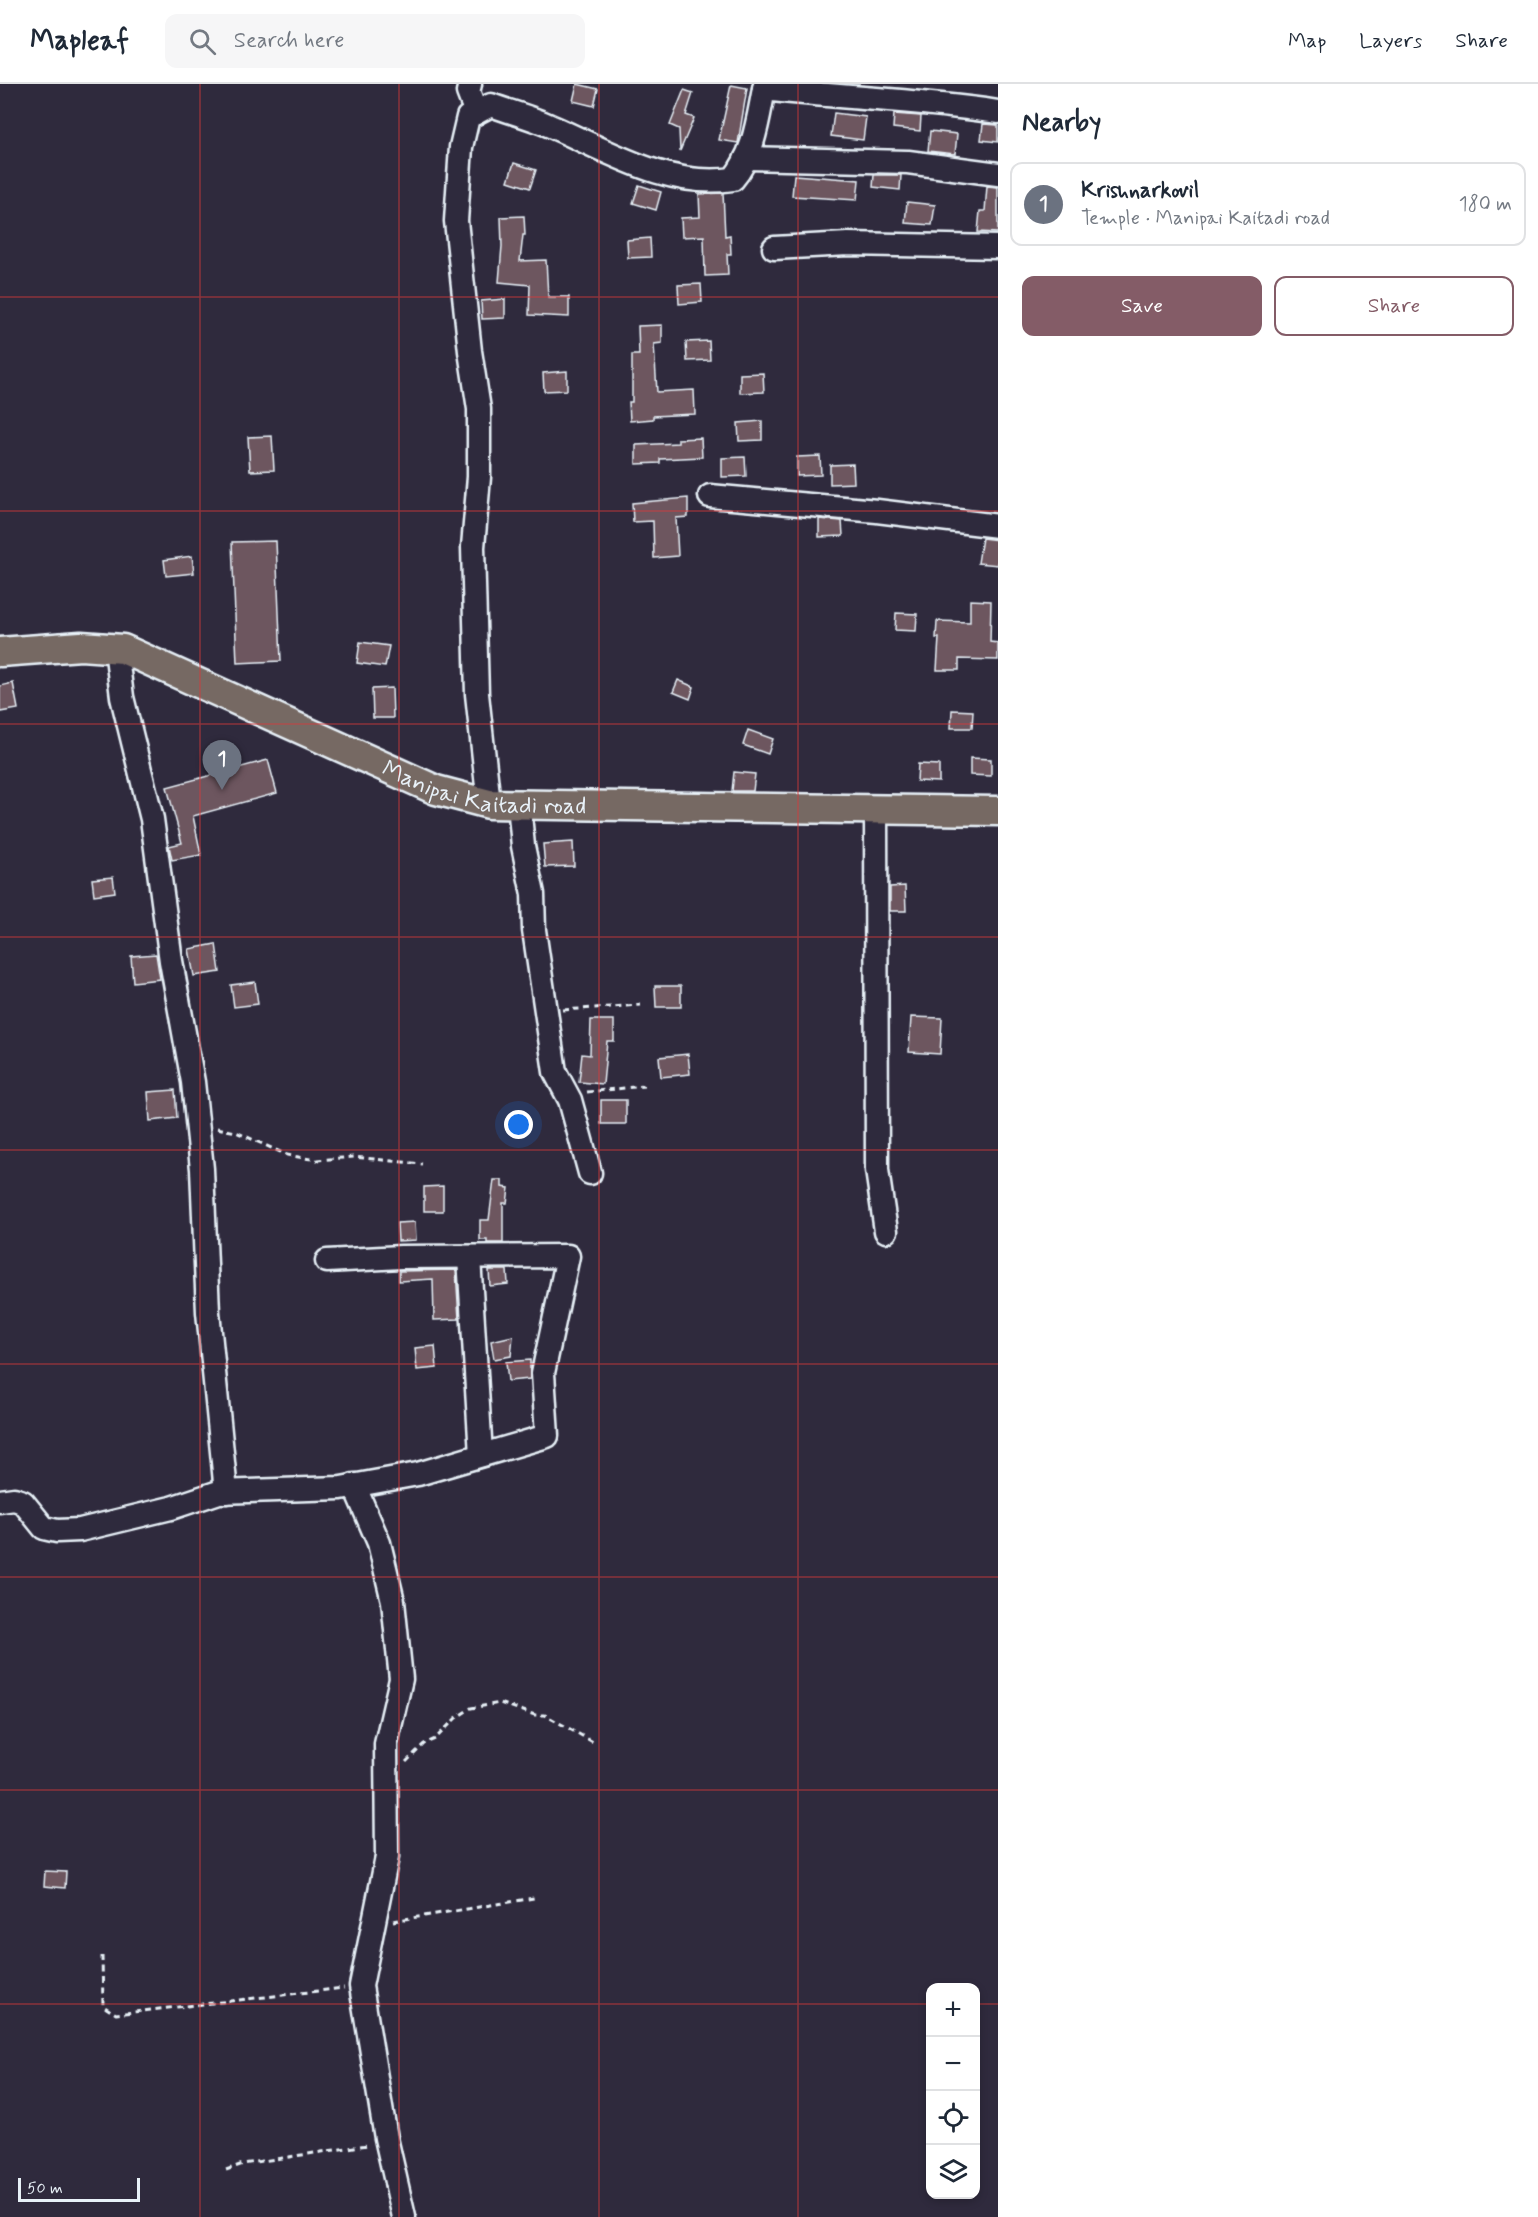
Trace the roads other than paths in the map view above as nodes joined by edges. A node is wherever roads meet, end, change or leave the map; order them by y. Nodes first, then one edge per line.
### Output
1 (470, 84) edge
2 (765, 86) edge
3 (998, 112) edge
4 (476, 113) junction
5 (746, 158) junction
6 (998, 174) edge
7 (998, 247) edge
8 (774, 248) dead end
9 (710, 496) dead end
10 (998, 526) edge
11 (116, 648) junction
12 (0, 652) edge
13 (489, 804) junction
14 (519, 804) junction
15 (876, 809) junction
16 (998, 811) edge
17 (590, 1173) dead end
18 (886, 1231) dead end
19 (469, 1257) junction
20 (327, 1261) dead end
21 (481, 1455) junction
22 (354, 1485) junction
23 (226, 1492) junction
24 (0, 1501) edge
25 (405, 2217) edge

1 - 4 street
2 - 3 street
2 - 5 street
4 - 5 street
4 - 13 street
5 - 6 street
7 - 8 street
9 - 10 street
11 - 12 main road, Manipai Kaitadi road
11 - 13 main road, Manipai Kaitadi road
11 - 23 street
13 - 14 main road, Manipai Kaitadi road
14 - 15 main road, Manipai Kaitadi road
14 - 17 street
15 - 16 main road, Manipai Kaitadi road
15 - 18 street
19 - 20 street
19 - 21 street
19 - 21 street
21 - 22 street
22 - 23 street
22 - 25 street
23 - 24 street

